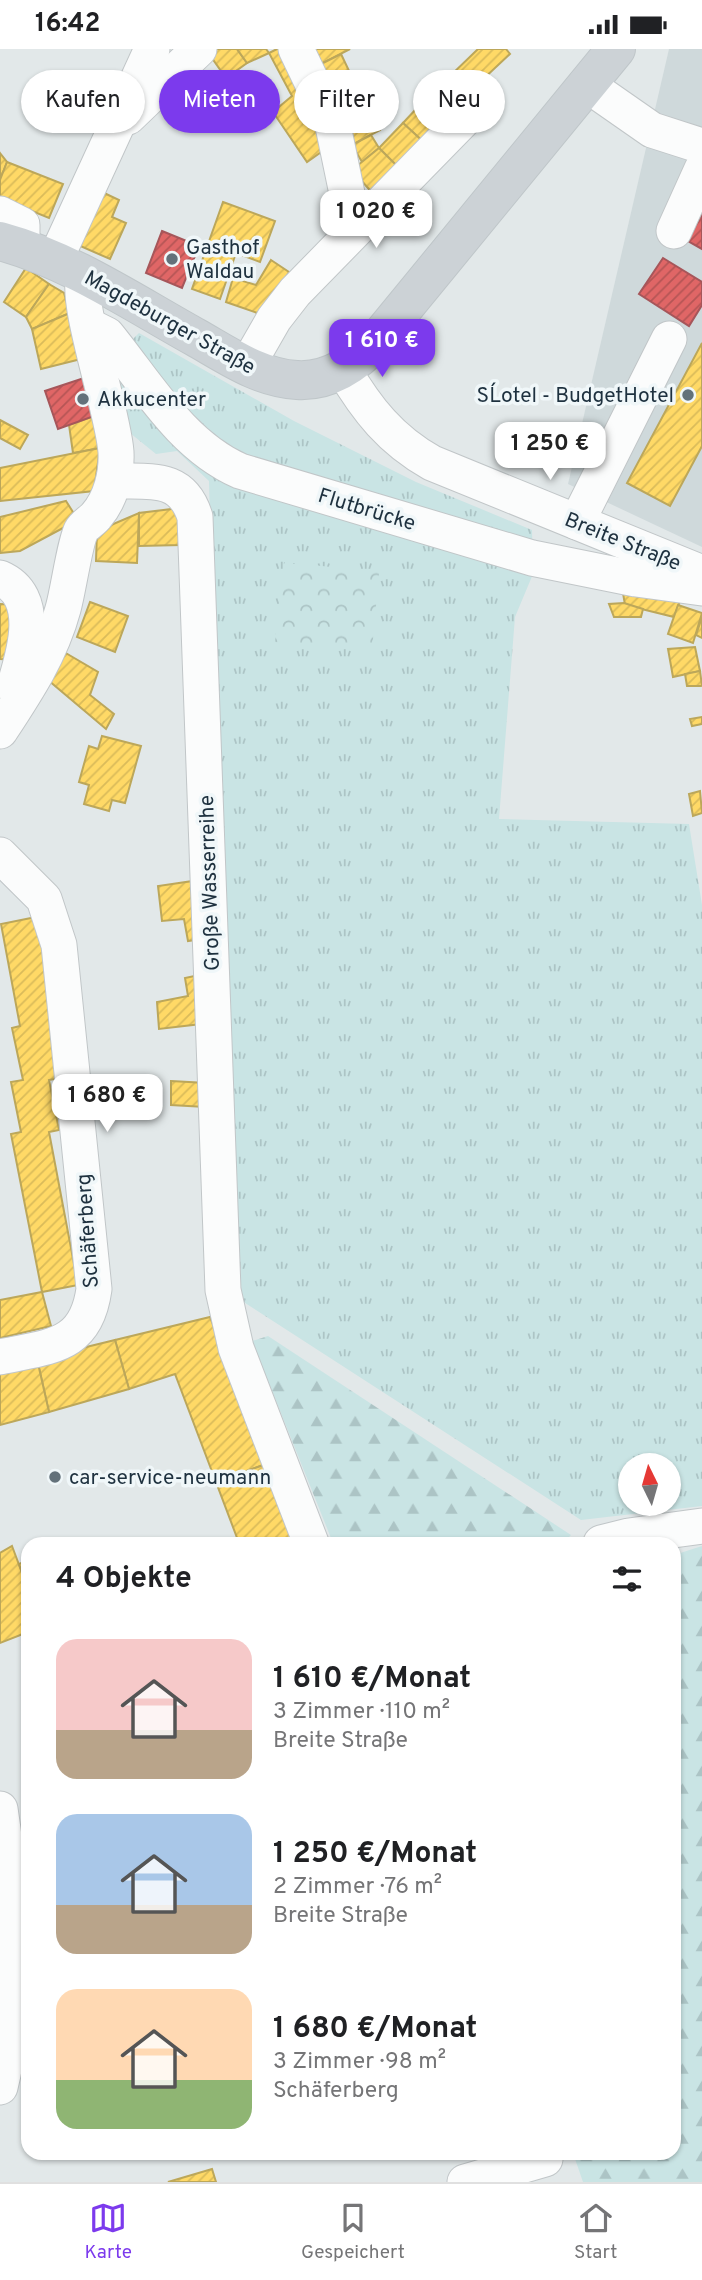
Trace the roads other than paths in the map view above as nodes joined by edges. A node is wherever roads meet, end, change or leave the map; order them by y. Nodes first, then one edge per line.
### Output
1 (152, 49) edge
2 (199, 49) edge
3 (296, 49) edge
4 (616, 49) edge
5 (586, 84) junction
6 (450, 133) edge
7 (111, 134) junction
8 (702, 146) edge
9 (702, 169) edge
10 (0, 214) edge
11 (365, 221) junction
12 (674, 231) dead end
13 (40, 256) edge
14 (89, 326) junction
15 (669, 339) dead end
16 (247, 366) junction
17 (343, 369) junction
18 (114, 481) junction
19 (577, 522) junction
20 (702, 573) edge
21 (0, 578) edge
22 (702, 588) edge
23 (0, 731) edge
24 (0, 855) edge
25 (0, 1357) edge
26 (702, 1526) edge
27 (309, 1537) edge
28 (625, 1537) edge
29 (0, 1809) edge
30 (0, 2087) edge
31 (547, 2164) edge
32 (465, 2182) edge

1 - 7 street
2 - 7 street
3 - 11 street
4 - 5 main road
5 - 8 street
5 - 17 main road
6 - 11 street
7 - 13 street
9 - 12 street
10 - 13 street
11 - 16 street
13 - 14 street
13 - 16 main road, Magdeburger Straße
14 - 18 street
14 - 22 street, Flutbrücke
15 - 19 street
16 - 17 main road, Magdeburger Straße
17 - 19 street, Breite Straße
18 - 23 street
18 - 27 street, Große Wasserreihe
19 - 20 street, Breite Straße
21 - 23 street
24 - 25 street, Schäferberg
26 - 28 street
29 - 30 street
31 - 32 street

